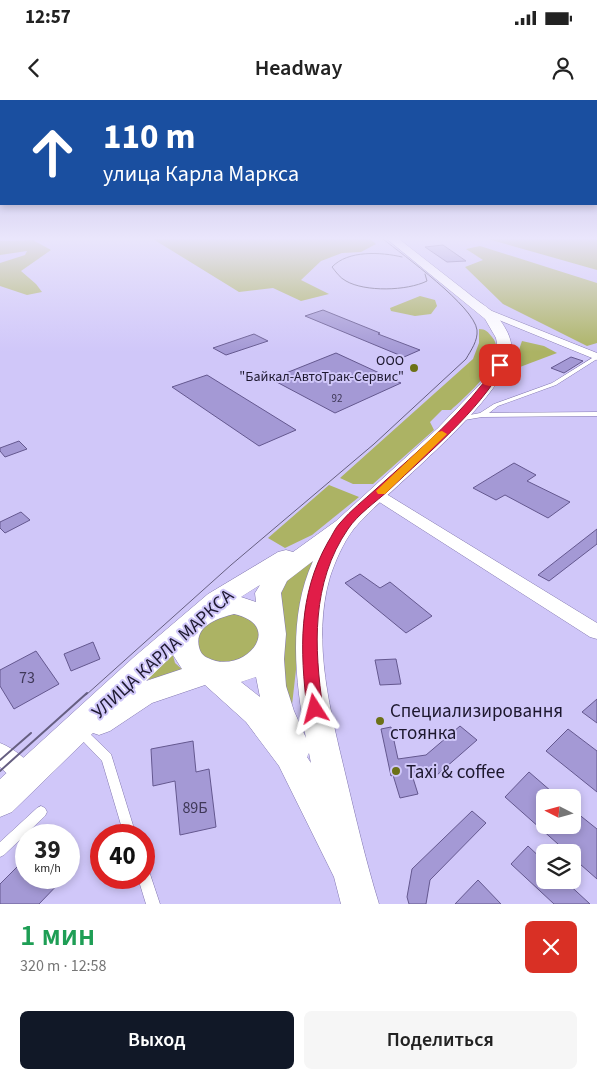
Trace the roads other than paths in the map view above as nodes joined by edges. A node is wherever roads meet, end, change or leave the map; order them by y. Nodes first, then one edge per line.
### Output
1 (440, 277) edge
2 (482, 310) junction
3 (547, 336) junction
4 (503, 338) junction
5 (597, 357) edge
6 (597, 414) edge
7 (482, 416) junction
8 (455, 420) junction
9 (378, 495) junction
10 (344, 526) junction
11 (193, 620) junction
12 (597, 632) edge
13 (272, 639) junction
14 (210, 672) junction
15 (82, 733) junction
16 (0, 753) edge
17 (35, 770) junction
18 (0, 802) edge
19 (41, 812) dead end
20 (127, 824) edge
21 (0, 851) edge
22 (355, 888) edge
23 (148, 889) edge
24 (152, 904) edge

1 - 2 street
2 - 3 street
2 - 4 street
3 - 4 street
3 - 5 street
4 - 8 street, УЛИЦА КАРЛА МАРКСА
5 - 7 lane
6 - 7 lane
7 - 8 lane
8 - 9 street, УЛИЦА КАРЛА МАРКСА
9 - 10 street, УЛИЦА КАРЛА МАРКСА
9 - 12 street
10 - 11 street, УЛИЦА КАРЛА МАРКСА
10 - 13 street, УЛИЦА КАРЛА МАРКСА
10 - 22 street
11 - 13 street
11 - 14 street
11 - 17 street, УЛИЦА КАРЛА МАРКСА
13 - 14 street
13 - 22 street, УЛИЦА КАРЛА МАРКСА
14 - 15 street, УЛИЦА КАРЛА МАРКСА
14 - 22 street
15 - 17 street, УЛИЦА КАРЛА МАРКСА
15 - 20 lane
16 - 17 street
17 - 18 street, УЛИЦА КАРЛА МАРКСА
19 - 21 lane
23 - 24 lane

